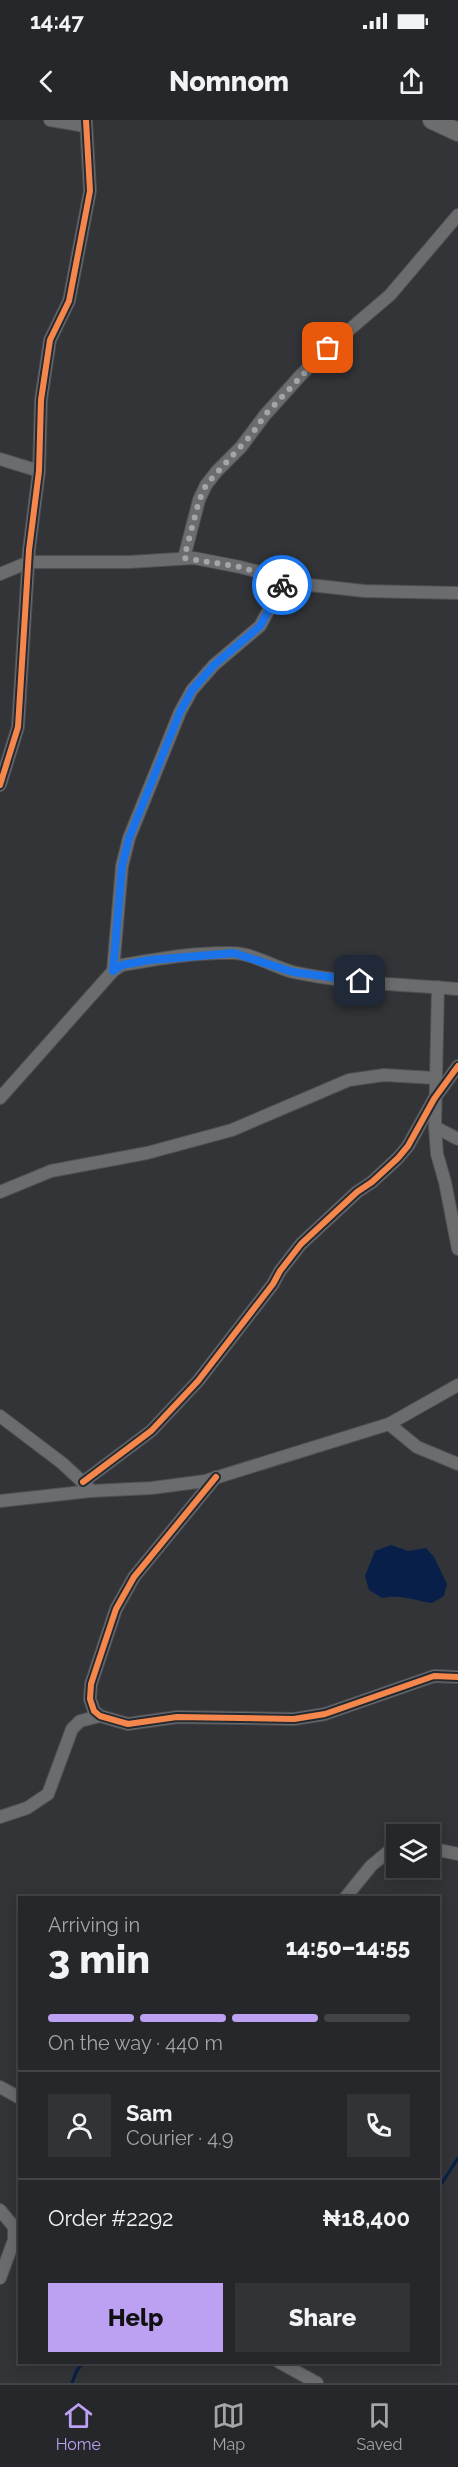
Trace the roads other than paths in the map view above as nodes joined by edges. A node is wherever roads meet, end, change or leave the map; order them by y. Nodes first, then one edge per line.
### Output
1 (50, 120) edge
2 (432, 120) edge
3 (85, 123) edge
4 (458, 132) edge
5 (458, 215) edge
6 (0, 459) edge
7 (39, 471) junction
8 (184, 558) junction
9 (28, 562) junction
10 (0, 574) edge
11 (285, 580) junction
12 (458, 593) edge
13 (0, 785) edge
14 (113, 971) junction
15 (438, 987) junction
16 (458, 989) edge
17 (458, 1066) edge
18 (435, 1078) junction
19 (0, 1098) edge
20 (434, 1099) junction
21 (435, 1127) junction
22 (458, 1139) edge
23 (0, 1192) edge
24 (458, 1249) edge
25 (458, 1385) edge
26 (0, 1416) edge
27 (388, 1424) junction
28 (458, 1464) edge
29 (216, 1477) junction
30 (87, 1486) junction
31 (0, 1501) edge
32 (458, 1677) edge
33 (100, 1716) junction
34 (0, 1817) edge
35 (440, 1850) edge
36 (386, 1853) edge
37 (458, 1854) edge
38 (347, 1896) edge
39 (0, 2087) edge
40 (18, 2097) edge
41 (0, 2210) edge
42 (0, 2278) edge
43 (283, 2364) edge
44 (317, 2383) edge

1 - 3 street
2 - 4 main road
3 - 7 street
5 - 8 street
6 - 7 street
7 - 9 street
8 - 9 street
8 - 11 street
9 - 10 street
9 - 13 street
11 - 12 street
11 - 14 street
14 - 15 street
14 - 19 street
15 - 16 street
15 - 18 street
17 - 20 street
18 - 20 street
18 - 23 street
20 - 21 street
20 - 30 street
21 - 22 street
21 - 24 street
25 - 27 street
26 - 30 street
27 - 28 street
27 - 29 street
29 - 30 street
29 - 33 street
30 - 31 street
32 - 33 street
33 - 34 street
35 - 37 street
36 - 38 street
39 - 40 street
41 - 42 street
43 - 44 street

